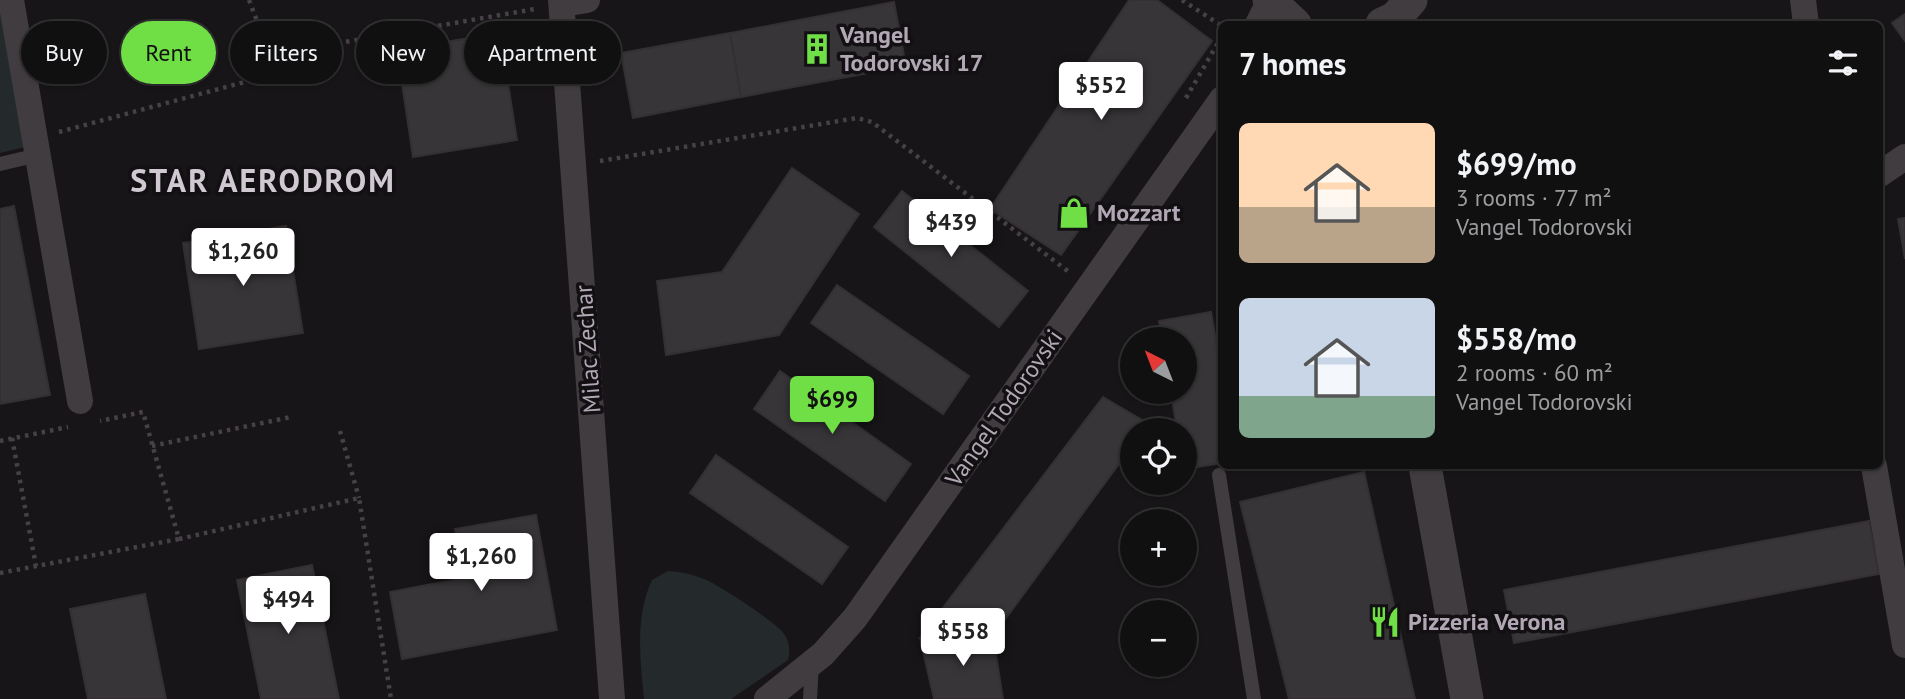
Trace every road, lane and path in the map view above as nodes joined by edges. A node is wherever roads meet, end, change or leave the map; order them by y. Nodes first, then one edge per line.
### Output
1 (11, 0) edge
2 (248, 0) edge
3 (1182, 0) edge
4 (1803, 0) edge
5 (570, 1) edge
6 (1265, 9) edge
7 (256, 21) edge
8 (1288, 21) edge
9 (1806, 21) edge
10 (1218, 23) edge
11 (342, 42) edge
12 (241, 84) edge
13 (1218, 105) edge
14 (36, 147) junction
15 (1905, 157) edge
16 (0, 164) edge
17 (575, 165) junction
18 (1883, 172) edge
19 (1089, 287) junction
20 (84, 416) junction
21 (291, 417) dead end
22 (340, 431) dead end
23 (12, 438) junction
24 (0, 441) edge
25 (152, 446) junction
26 (1426, 469) edge
27 (1875, 469) edge
28 (1219, 475) dead end
29 (359, 498) junction
30 (179, 539) junction
31 (36, 566) junction
32 (0, 573) edge
33 (1905, 645) edge
34 (812, 664) junction
35 (391, 699) edge
36 (612, 699) edge
37 (767, 699) edge
38 (810, 699) edge
39 (1254, 699) edge
40 (1467, 699) edge

1 - 14 street
2 - 7 path
3 - 10 path
4 - 9 street
5 - 11 path
5 - 17 street, Milac Zechar
6 - 8 street
12 - 14 path
13 - 19 street, Vangel Todorovski
14 - 16 lane
14 - 20 street
15 - 18 street
17 - 19 path
17 - 36 street, Milac Zechar
19 - 34 street, Vangel Todorovski
20 - 23 path
20 - 25 path
21 - 25 path
22 - 29 path
23 - 24 path
23 - 31 path
25 - 30 path
26 - 40 street
27 - 33 street
28 - 39 lane
29 - 30 path
29 - 35 path
30 - 31 path
31 - 32 path
34 - 37 street, Vangel Todorovski
34 - 38 lane

